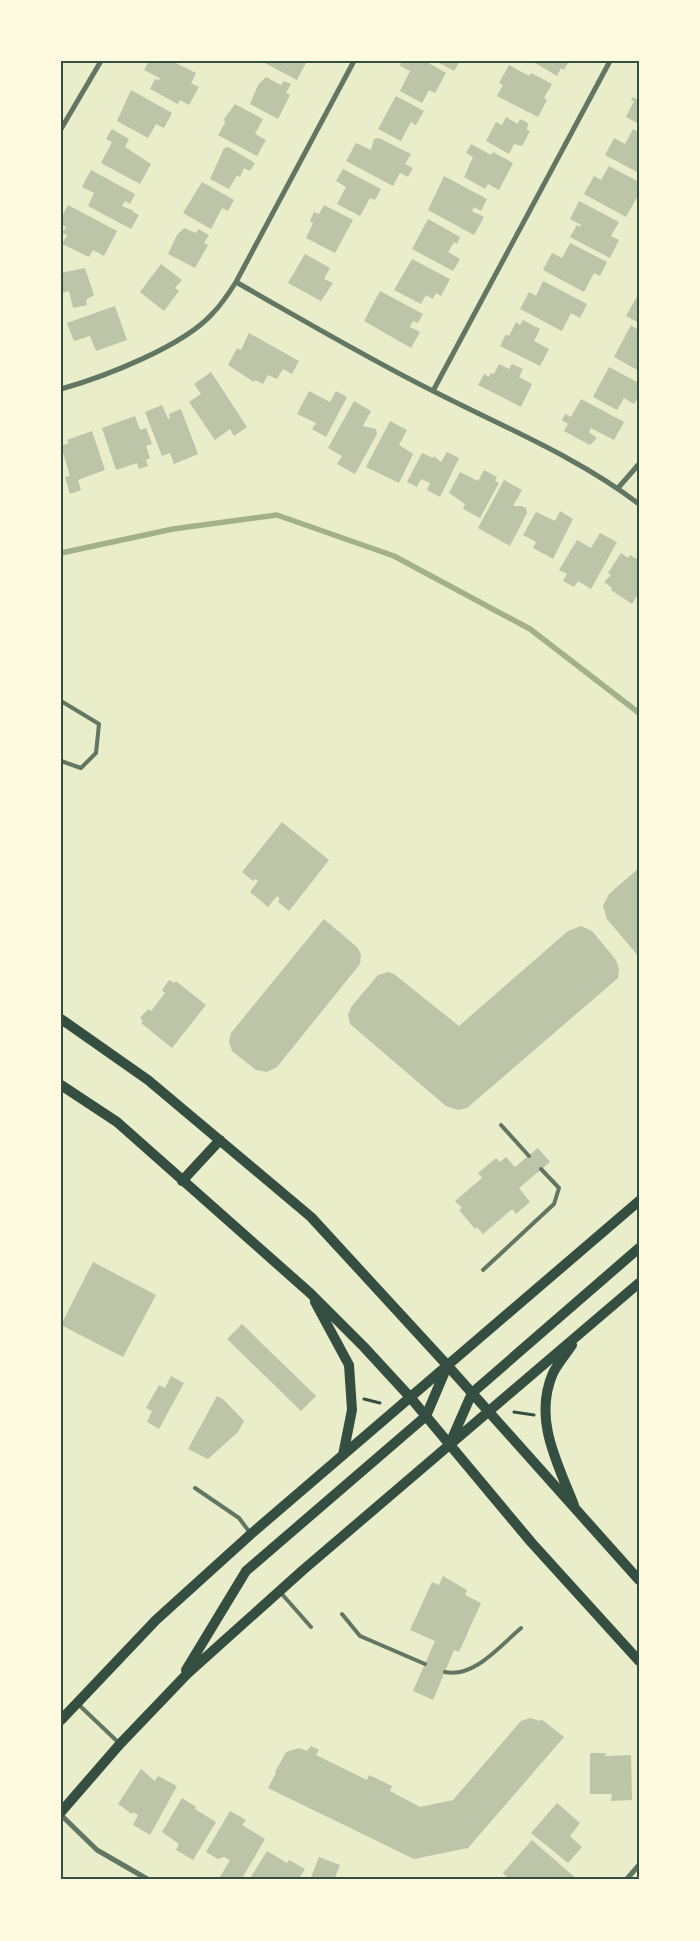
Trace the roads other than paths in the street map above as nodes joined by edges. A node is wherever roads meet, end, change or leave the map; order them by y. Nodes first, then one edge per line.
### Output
1 (101, 61) edge
2 (354, 61) edge
3 (610, 61) edge
4 (61, 129) edge
5 (236, 282) junction
6 (61, 389) edge
7 (433, 391) junction
8 (639, 464) edge
9 (618, 488) junction
10 (639, 504) edge
11 (61, 701) edge
12 (61, 761) edge
13 (61, 1018) edge
14 (61, 1085) edge
15 (501, 1125) dead end
16 (220, 1140) junction
17 (528, 1156) dead end
18 (541, 1169) dead end
19 (182, 1180) junction
20 (639, 1201) edge
21 (639, 1248) edge
22 (482, 1270) dead end
23 (639, 1283) edge
24 (310, 1293) junction
25 (581, 1333) junction
26 (448, 1365) junction
27 (472, 1393) junction
28 (410, 1397) junction
29 (488, 1412) junction
30 (426, 1416) junction
31 (450, 1444) junction
32 (343, 1455) junction
33 (195, 1488) dead end
34 (578, 1513) junction
35 (251, 1534) junction
36 (639, 1580) edge
37 (279, 1590) junction
38 (342, 1614) dead end
39 (311, 1626) dead end
40 (521, 1628) dead end
41 (639, 1661) edge
42 (425, 1664) dead end
43 (445, 1672) dead end
44 (177, 1684) junction
45 (76, 1702) junction
46 (61, 1720) edge
47 (120, 1744) junction
48 (61, 1814) edge
49 (639, 1865) edge
50 (149, 1880) edge
51 (626, 1880) edge

1 - 4 street
2 - 5 street
3 - 7 street
5 - 6 street
5 - 7 street
7 - 9 street
8 - 9 street
9 - 10 street
11 - 12 lane
13 - 16 main road
14 - 19 main road
15 - 17 lane
16 - 19 main road
16 - 26 main road
18 - 22 lane
19 - 24 main road
20 - 26 main road
21 - 27 main road
23 - 25 main road
24 - 28 main road
24 - 32 main road
25 - 29 main road
25 - 34 main road
26 - 27 main road
26 - 28 main road
26 - 30 main road
27 - 29 main road
27 - 31 main road
28 - 30 main road
28 - 32 main road
29 - 31 main road
29 - 34 main road
30 - 31 main road
30 - 44 main road
31 - 37 main road
31 - 41 main road
32 - 35 main road
33 - 35 lane
34 - 36 main road
35 - 45 main road
37 - 39 lane
37 - 44 main road
38 - 42 lane
40 - 43 lane
44 - 47 main road
45 - 46 main road
45 - 47 lane
47 - 48 main road
48 - 50 street
49 - 51 street

